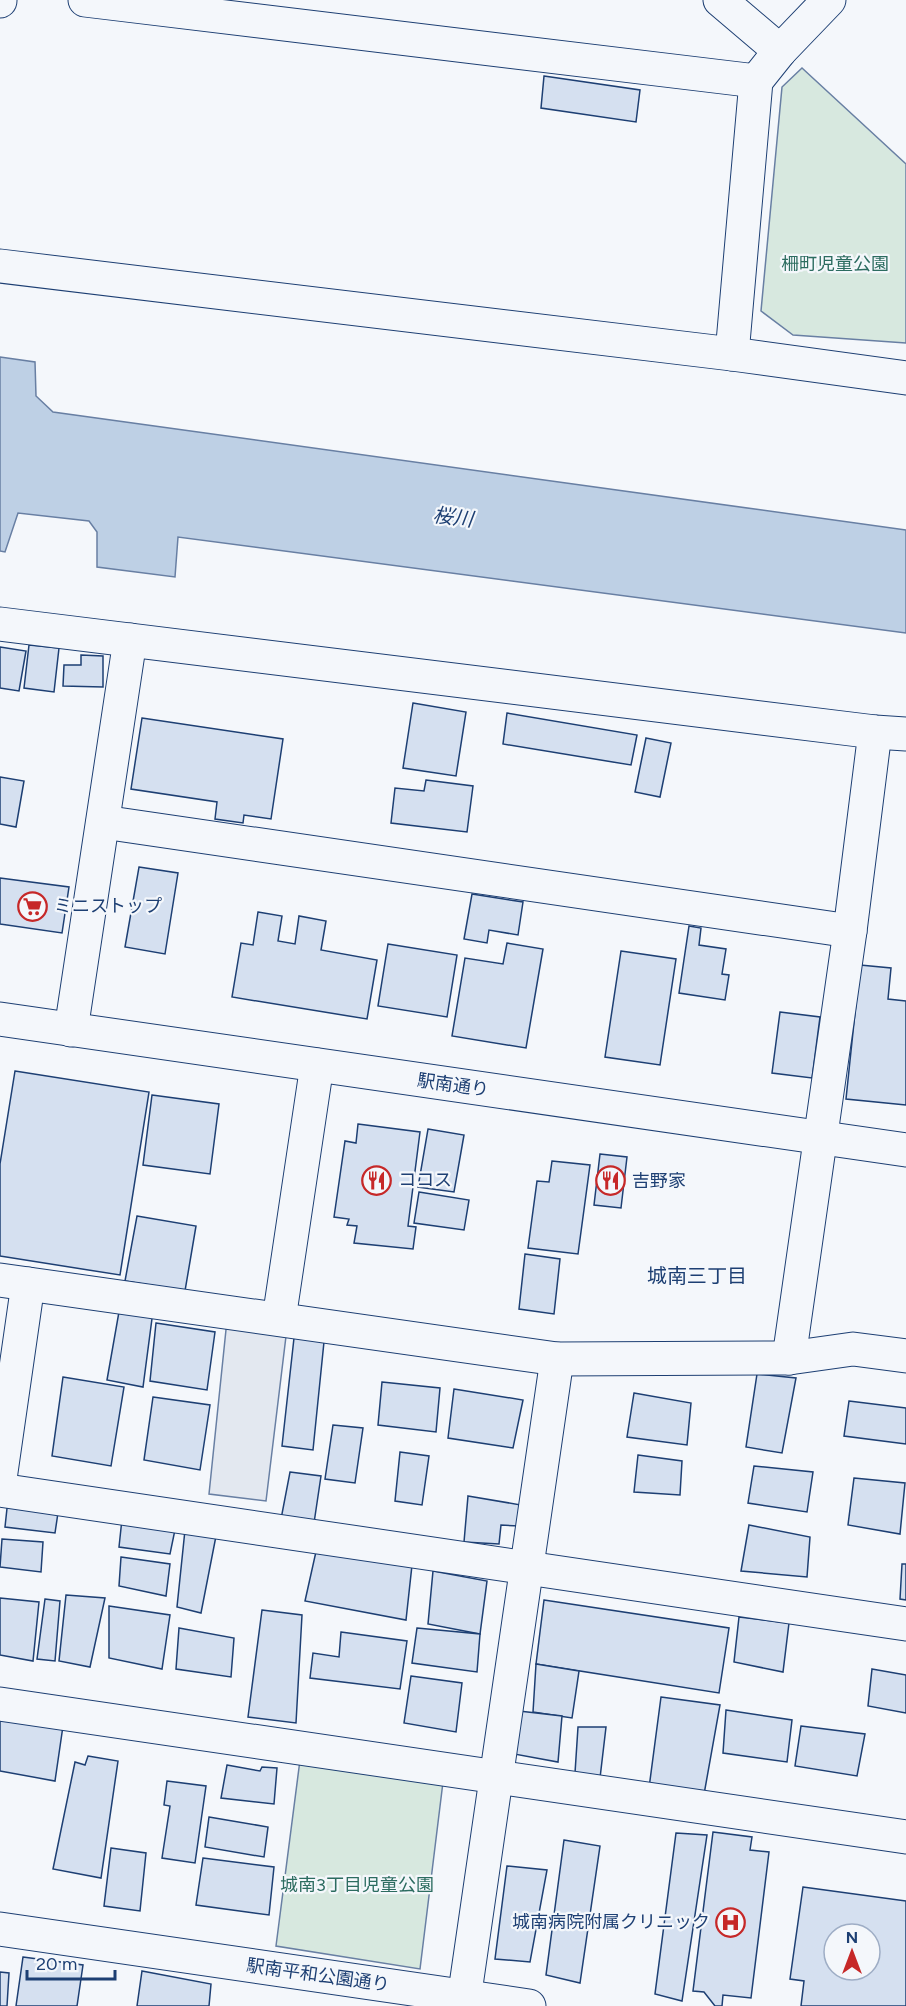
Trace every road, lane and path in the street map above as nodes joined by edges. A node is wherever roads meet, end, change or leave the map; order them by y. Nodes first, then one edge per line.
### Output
1 (85, 0) edge
2 (720, 0) edge
3 (829, 0) edge
4 (780, 51) junction
5 (756, 81) junction
6 (0, 266) edge
7 (732, 354) junction
8 (906, 378) edge
9 (0, 624) edge
10 (130, 640) junction
11 (890, 733) edge
12 (103, 822) junction
13 (850, 931) junction
14 (0, 1019) edge
15 (71, 1030) junction
16 (317, 1065) junction
17 (819, 1138) junction
18 (906, 1150) edge
19 (14, 1282) edge
20 (279, 1319) junction
21 (906, 1356) edge
22 (789, 1358) junction
23 (557, 1359) junction
24 (0, 1479) edge
25 (0, 1490) edge
26 (526, 1568) junction
27 (906, 1624) edge
28 (0, 1704) edge
29 (496, 1777) junction
30 (906, 1837) edge
31 (0, 1929) edge
32 (463, 2001) edge
33 (529, 2006) edge

1 - 5 street
2 - 4 street
3 - 4 street
4 - 5 street
5 - 7 street
6 - 7 street
7 - 8 street
9 - 10 street
10 - 11 street
10 - 12 street
11 - 13 street
12 - 13 street
12 - 15 street
13 - 17 street
14 - 15 street, 駅南通り
15 - 16 street, 駅南通り
16 - 17 street, 駅南通り
16 - 20 street
17 - 18 street, 駅南通り
17 - 22 street
19 - 20 street
19 - 24 street
20 - 23 street
21 - 22 street
22 - 23 street
23 - 26 street
25 - 26 street
26 - 27 street
26 - 29 street
28 - 29 street
29 - 30 street
29 - 32 street
31 - 32 street, 駅南平和公園通り
32 - 33 street, 駅南平和公園通り

